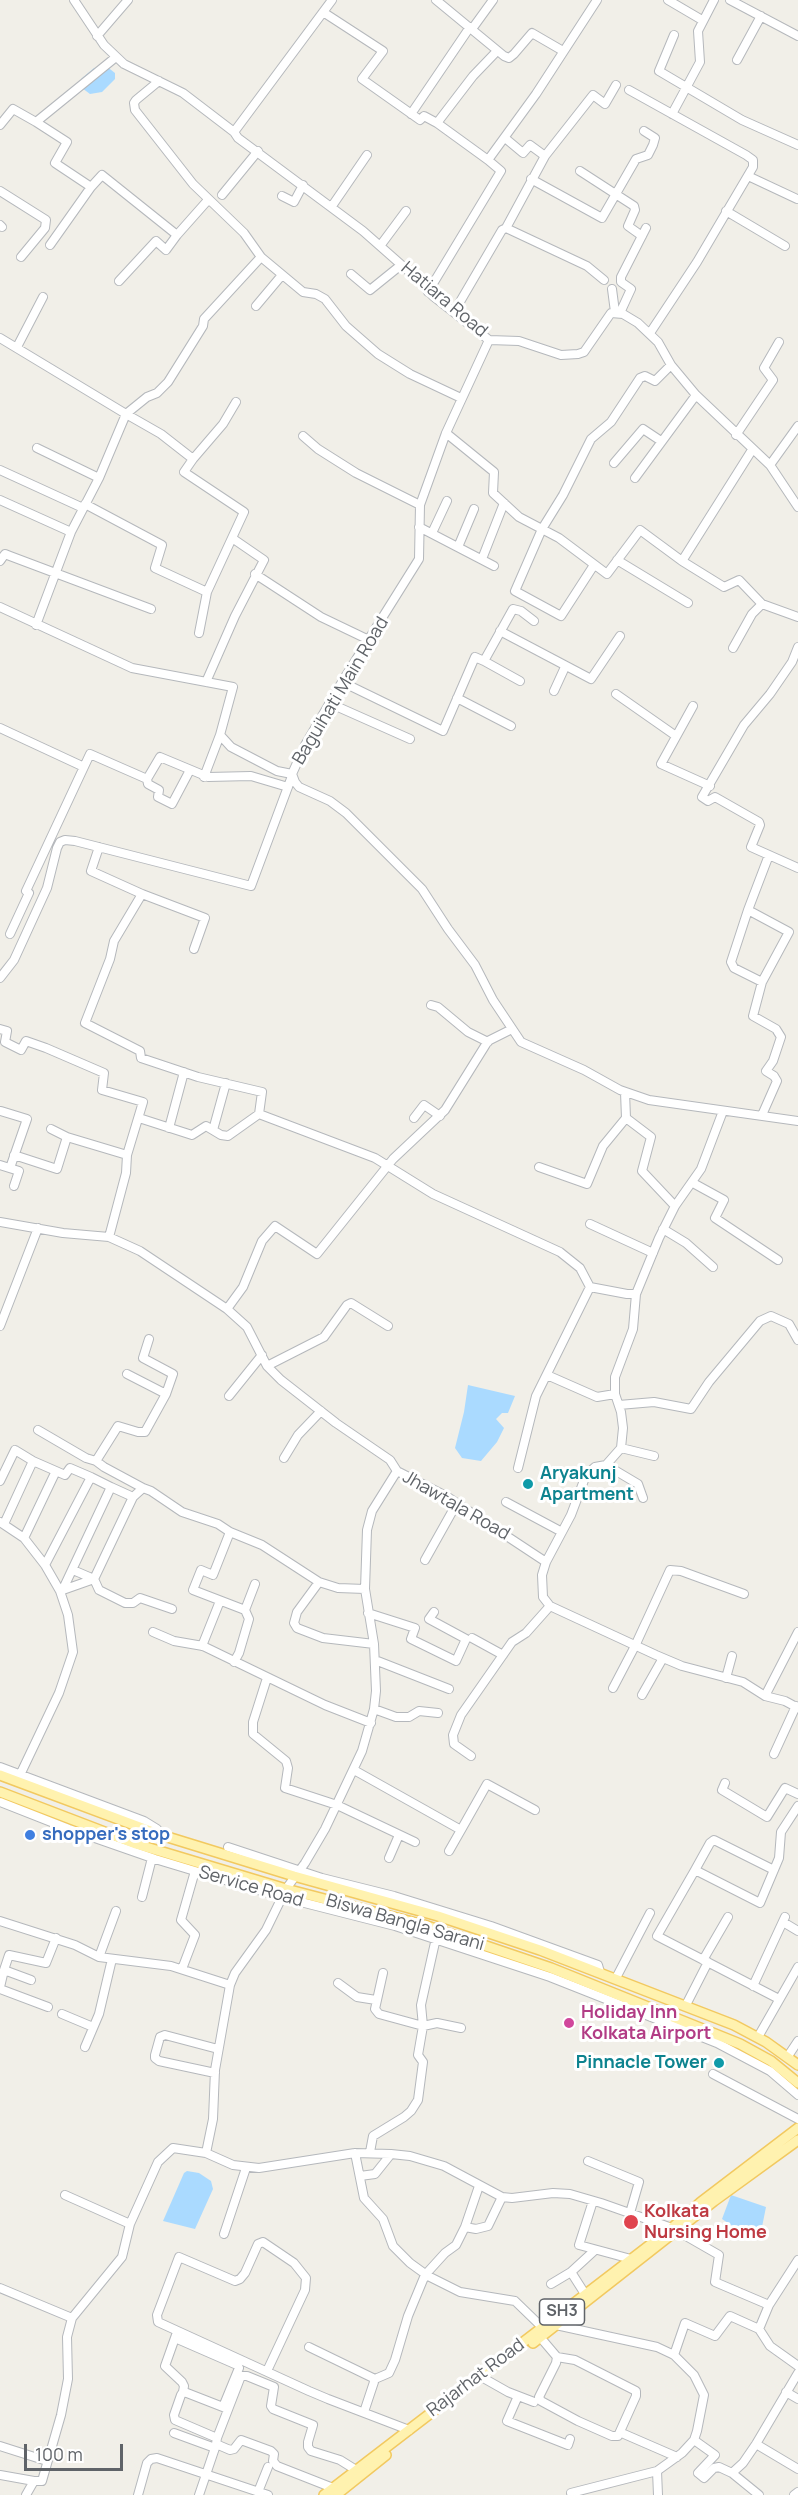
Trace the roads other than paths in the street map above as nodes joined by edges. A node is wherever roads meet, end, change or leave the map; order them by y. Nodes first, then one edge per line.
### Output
1 (74, 0) edge
2 (128, 0) edge
3 (436, 0) edge
4 (493, 0) edge
5 (597, 0) edge
6 (668, 0) edge
7 (714, 0) edge
8 (730, 0) edge
9 (329, 1) edge
10 (323, 12) junction
11 (761, 16) junction
12 (702, 20) junction
13 (471, 28) junction
14 (674, 35) dead end
15 (97, 36) junction
16 (798, 36) edge
17 (497, 51) junction
18 (563, 51) junction
19 (116, 57) junction
20 (737, 60) dead end
21 (159, 81) junction
22 (616, 86) dead end
23 (686, 88) junction
24 (629, 90) dead end
25 (411, 114) junction
26 (672, 114) junction
27 (36, 122) junction
28 (437, 123) junction
29 (0, 125) edge
30 (644, 131) dead end
31 (234, 132) junction
32 (505, 138) junction
33 (798, 145) edge
34 (258, 151) junction
35 (367, 155) dead end
36 (545, 156) junction
37 (488, 160) junction
38 (580, 171) dead end
39 (748, 176) junction
40 (531, 179) junction
41 (303, 186) junction
42 (91, 187) junction
43 (0, 191) edge
44 (616, 193) junction
45 (222, 195) dead end
46 (282, 196) dead end
47 (798, 199) edge
48 (208, 200) junction
49 (332, 206) junction
50 (406, 211) dead end
51 (726, 211) junction
52 (506, 228) junction
53 (646, 228) dead end
54 (177, 235) junction
55 (642, 236) junction
56 (50, 245) dead end
57 (380, 246) junction
58 (784, 246) dead end
59 (21, 257) dead end
60 (261, 257) junction
61 (401, 265) junction
62 (351, 274) dead end
63 (282, 275) junction
64 (604, 280) dead end
65 (119, 281) dead end
66 (612, 289) dead end
67 (428, 292) junction
68 (43, 297) dead end
69 (256, 306) dead end
70 (454, 312) junction
71 (618, 313) junction
72 (650, 333) junction
73 (0, 338) edge
74 (489, 340) junction
75 (779, 342) dead end
76 (16, 347) junction
77 (671, 365) junction
78 (696, 395) junction
79 (461, 398) junction
80 (236, 402) dead end
81 (126, 414) junction
82 (798, 426) edge
83 (446, 433) junction
84 (736, 435) junction
85 (303, 436) dead end
86 (661, 441) junction
87 (37, 448) dead end
88 (752, 450) junction
89 (193, 459) junction
90 (614, 463) dead end
91 (770, 465) junction
92 (0, 470) edge
93 (99, 478) junction
94 (635, 478) dead end
95 (0, 500) edge
96 (447, 501) dead end
97 (504, 503) junction
98 (420, 505) junction
99 (84, 506) junction
100 (798, 507) edge
101 (474, 509) dead end
102 (419, 527) junction
103 (542, 529) junction
104 (71, 532) junction
105 (432, 533) junction
106 (232, 538) junction
107 (458, 547) junction
108 (482, 559) junction
109 (616, 560) junction
110 (0, 561) edge
111 (682, 561) junction
112 (594, 565) junction
113 (494, 566) dead end
114 (255, 574) junction
115 (56, 575) junction
116 (207, 592) junction
117 (688, 603) dead end
118 (762, 604) junction
119 (0, 607) edge
120 (151, 609) dead end
121 (798, 617) edge
122 (534, 621) dead end
123 (36, 625) junction
124 (500, 631) junction
125 (199, 633) dead end
126 (620, 636) dead end
127 (369, 640) junction
128 (798, 647) edge
129 (733, 648) dead end
130 (484, 661) junction
131 (565, 667) junction
132 (520, 681) dead end
133 (206, 682) junction
134 (342, 682) junction
135 (554, 691) dead end
136 (616, 694) dead end
137 (458, 698) junction
138 (329, 703) junction
139 (693, 706) dead end
140 (512, 726) dead end
141 (0, 728) edge
142 (220, 735) junction
143 (676, 736) junction
144 (410, 739) dead end
145 (84, 767) junction
146 (190, 770) junction
147 (292, 775) junction
148 (204, 777) junction
149 (147, 779) junction
150 (710, 786) junction
151 (288, 787) junction
152 (49, 840) junction
153 (60, 843) junction
154 (99, 848) junction
155 (769, 855) junction
156 (798, 868) edge
157 (142, 894) junction
158 (748, 910) junction
159 (10, 934) dead end
160 (194, 949) dead end
161 (0, 978) edge
162 (762, 982) junction
163 (431, 1005) dead end
164 (0, 1029) edge
165 (512, 1029) junction
166 (488, 1042) junction
167 (184, 1072) junction
168 (226, 1083) junction
169 (625, 1092) junction
170 (1, 1111) edge
171 (723, 1111) junction
172 (259, 1113) junction
173 (762, 1115) junction
174 (440, 1116) junction
175 (139, 1118) junction
176 (414, 1118) dead end
177 (627, 1118) junction
178 (798, 1121) edge
179 (169, 1128) junction
180 (51, 1129) dead end
181 (213, 1130) junction
182 (68, 1137) junction
183 (14, 1155) junction
184 (127, 1155) junction
185 (0, 1165) edge
186 (388, 1165) junction
187 (539, 1167) dead end
188 (10, 1168) junction
189 (693, 1183) junction
190 (14, 1186) dead end
191 (675, 1206) junction
192 (0, 1222) edge
193 (590, 1224) dead end
194 (38, 1228) junction
195 (663, 1229) junction
196 (109, 1237) junction
197 (652, 1253) junction
198 (778, 1260) dead end
199 (713, 1267) dead end
200 (590, 1287) junction
201 (636, 1294) junction
202 (227, 1309) junction
203 (0, 1326) edge
204 (388, 1326) dead end
205 (149, 1339) dead end
206 (798, 1340) edge
207 (262, 1355) junction
208 (267, 1366) junction
209 (126, 1374) dead end
210 (547, 1375) junction
211 (166, 1394) junction
212 (615, 1394) junction
213 (229, 1396) dead end
214 (619, 1405) junction
215 (321, 1411) junction
216 (38, 1430) dead end
217 (621, 1448) junction
218 (654, 1456) dead end
219 (284, 1458) dead end
220 (33, 1461) junction
221 (96, 1461) junction
222 (606, 1465) junction
223 (518, 1468) dead end
224 (56, 1471) junction
225 (397, 1471) junction
226 (91, 1477) junction
227 (0, 1481) edge
228 (111, 1486) junction
229 (143, 1488) junction
230 (133, 1497) junction
231 (643, 1498) dead end
232 (506, 1502) dead end
233 (457, 1503) junction
234 (2, 1523) edge
235 (230, 1532) junction
236 (562, 1532) junction
237 (24, 1538) junction
238 (425, 1560) dead end
239 (546, 1562) junction
240 (45, 1565) junction
241 (73, 1570) junction
242 (94, 1579) junction
243 (319, 1582) junction
244 (255, 1584) dead end
245 (364, 1588) junction
246 (62, 1590) junction
247 (744, 1594) dead end
248 (220, 1601) junction
249 (550, 1606) junction
250 (172, 1609) dead end
251 (244, 1610) junction
252 (434, 1612) dead end
253 (368, 1613) junction
254 (153, 1632) dead end
255 (798, 1632) edge
256 (472, 1638) dead end
257 (374, 1644) junction
258 (202, 1646) junction
259 (635, 1647) junction
260 (503, 1655) junction
261 (732, 1656) dead end
262 (663, 1658) junction
263 (375, 1660) junction
264 (234, 1662) junction
265 (267, 1678) junction
266 (726, 1678) junction
267 (613, 1688) dead end
268 (449, 1689) dead end
269 (642, 1695) dead end
270 (765, 1696) junction
271 (797, 1707) edge
272 (374, 1709) junction
273 (438, 1713) dead end
274 (370, 1723) junction
275 (774, 1754) dead end
276 (471, 1756) dead end
277 (0, 1767) edge
278 (354, 1770) junction
279 (0, 1775) edge
280 (20, 1775) junction
281 (726, 1782) dead end
282 (0, 1792) edge
283 (798, 1794) edge
284 (0, 1802) edge
285 (337, 1805) junction
286 (798, 1806) edge
287 (535, 1810) dead end
288 (461, 1830) junction
289 (399, 1834) junction
290 (161, 1835) junction
291 (415, 1842) dead end
292 (228, 1847) dead end
293 (449, 1851) dead end
294 (152, 1858) junction
295 (389, 1858) dead end
296 (695, 1870) junction
297 (774, 1870) junction
298 (195, 1871) junction
299 (296, 1873) junction
300 (283, 1893) junction
301 (142, 1897) dead end
302 (116, 1911) dead end
303 (650, 1913) dead end
304 (728, 1917) dead end
305 (0, 1921) edge
306 (798, 1931) edge
307 (56, 1938) junction
308 (435, 1938) junction
309 (99, 1957) junction
310 (112, 1959) junction
311 (705, 1961) junction
312 (798, 1967) edge
313 (182, 1969) junction
314 (4, 1970) junction
315 (383, 1974) dead end
316 (616, 1978) junction
317 (31, 1980) dead end
318 (338, 1983) dead end
319 (230, 1985) junction
320 (753, 1986) junction
321 (0, 1988) edge
322 (779, 1999) junction
323 (376, 2001) junction
324 (686, 2005) junction
325 (48, 2007) dead end
326 (62, 2014) dead end
327 (423, 2026) junction
328 (93, 2027) junction
329 (462, 2028) dead end
330 (758, 2037) junction
331 (798, 2041) edge
332 (85, 2047) dead end
333 (218, 2049) junction
334 (788, 2056) junction
335 (798, 2065) edge
336 (214, 2073) junction
337 (713, 2074) dead end
338 (798, 2083) edge
339 (798, 2095) edge
340 (798, 2119) edge
341 (798, 2128) edge
342 (798, 2140) edge
343 (369, 2152) junction
344 (206, 2153) junction
345 (355, 2153) junction
346 (391, 2154) junction
347 (588, 2162) dead end
348 (246, 2168) junction
349 (360, 2176) junction
350 (478, 2186) junction
351 (65, 2195) dead end
352 (502, 2197) junction
353 (593, 2201) junction
354 (630, 2213) junction
355 (130, 2224) junction
356 (465, 2227) junction
357 (675, 2230) junction
358 (224, 2234) dead end
359 (596, 2250) junction
360 (631, 2259) junction
361 (798, 2260) edge
362 (571, 2272) junction
363 (425, 2275) junction
364 (551, 2284) dead end
365 (0, 2288) edge
366 (585, 2294) junction
367 (769, 2305) junction
368 (72, 2319) junction
369 (556, 2325) junction
370 (759, 2329) junction
371 (543, 2332) junction
372 (176, 2334) junction
373 (309, 2347) dead end
374 (674, 2355) junction
375 (557, 2357) junction
376 (798, 2366) edge
377 (267, 2371) junction
378 (798, 2373) edge
379 (375, 2379) junction
380 (485, 2379) junction
381 (183, 2392) junction
382 (786, 2392) junction
383 (518, 2396) junction
384 (798, 2399) edge
385 (534, 2402) dead end
386 (225, 2408) junction
387 (364, 2412) junction
388 (409, 2430) junction
389 (174, 2433) dead end
390 (624, 2434) dead end
391 (217, 2438) junction
392 (570, 2439) dead end
393 (694, 2440) junction
394 (756, 2444) junction
395 (0, 2446) edge
396 (677, 2457) junction
397 (47, 2461) junction
398 (268, 2468) dead end
399 (798, 2469) edge
400 (356, 2470) junction
401 (657, 2471) junction
402 (732, 2473) junction
403 (0, 2475) edge
404 (205, 2475) junction
405 (34, 2481) junction
406 (258, 2492) junction
407 (335, 2492) edge
408 (798, 2492) edge
409 (571, 2493) dead end
410 (26, 2495) edge
411 (138, 2495) edge
412 (200, 2495) edge
413 (268, 2495) edge
414 (324, 2495) edge
415 (658, 2495) edge
416 (759, 2495) edge
417 (794, 2495) edge

1 - 15 street, Hatiara Road
2 - 15 street
3 - 13 street
4 - 13 street
5 - 18 street
6 - 12 street
7 - 12 street
8 - 11 street
9 - 10 street
10 - 25 street
10 - 31 street
11 - 16 street
11 - 20 street
12 - 23 street
13 - 17 street
13 - 25 street
14 - 23 street
15 - 19 street, Hatiara Road
17 - 18 street
17 - 28 street
18 - 32 street
19 - 21 street, Hatiara Road
19 - 27 street
21 - 31 street, Hatiara Road
21 - 48 street
22 - 36 street
23 - 26 street
23 - 33 street
24 - 26 street
25 - 28 street
26 - 39 street
27 - 29 street
27 - 42 street
28 - 37 street
30 - 44 street
31 - 34 street, Hatiara Road
32 - 36 street
32 - 37 street
34 - 41 street, Hatiara Road
34 - 45 street
35 - 49 street
36 - 40 street
37 - 67 street
38 - 44 street
39 - 47 street
39 - 51 street
40 - 44 street
40 - 52 street
41 - 46 street
41 - 49 street, Hatiara Road
42 - 54 street
42 - 56 street
43 - 59 street
44 - 55 street
48 - 54 street
48 - 60 street
49 - 57 street, Hatiara Road
50 - 57 street
51 - 58 street
51 - 72 street
52 - 64 street
52 - 70 street
53 - 55 street
54 - 65 street
55 - 71 street
57 - 61 street, Hatiara Road
60 - 63 street
60 - 81 street
61 - 62 street
61 - 67 street, Hatiara Road
63 - 69 street
63 - 79 street
66 - 71 street
67 - 70 street, Hatiara Road
68 - 76 street
70 - 74 street, Hatiara Road
71 - 72 street
71 - 74 street, Hatiara Road
72 - 77 street
73 - 76 street
74 - 79 street, Baguihati Main Road
75 - 84 street
76 - 81 street
77 - 78 street
77 - 103 street
78 - 84 street
78 - 86 street
79 - 83 street, Baguihati Main Road
80 - 89 street
81 - 89 street
81 - 93 street
82 - 91 street
83 - 97 street
83 - 98 street, Baguihati Main Road
84 - 88 street
85 - 98 street
86 - 90 street
86 - 94 street
87 - 93 street
88 - 91 street
88 - 111 street
89 - 106 street
91 - 100 street
92 - 99 street
93 - 99 street
95 - 104 street
96 - 105 street
97 - 103 street
97 - 108 street
98 - 102 street, Baguihati Main Road
99 - 104 street
99 - 116 street
101 - 107 street
102 - 105 street
102 - 127 street, Baguihati Main Road
103 - 112 street
103 - 112 street
104 - 115 street
105 - 107 street
106 - 114 street
106 - 116 street
107 - 108 street
108 - 113 street
109 - 111 street
109 - 112 street
109 - 117 street
110 - 115 street
111 - 118 street
114 - 127 street
114 - 133 street
115 - 120 street
115 - 123 street
116 - 125 street
118 - 121 street
118 - 129 street
119 - 123 street
122 - 124 street
123 - 133 street
124 - 130 street
124 - 131 street
126 - 131 street
127 - 134 street, Baguihati Main Road
128 - 150 street
130 - 132 street
130 - 137 street
131 - 135 street
133 - 142 street
134 - 137 street
134 - 138 street, Baguihati Main Road
136 - 143 street
137 - 140 street
138 - 144 street
138 - 147 street, Baguihati Main Road
139 - 143 street
141 - 145 street
142 - 147 street
142 - 148 street
143 - 150 street
145 - 149 street
145 - 152 street
146 - 148 street
146 - 149 street
146 - 149 street
147 - 151 street
147 - 165 street, Baguihati Main Road
148 - 151 street
150 - 155 street
151 - 154 street
152 - 153 street
152 - 159 street
153 - 154 street
153 - 161 street
154 - 157 street
155 - 156 street
155 - 158 street
157 - 160 street
157 - 167 street
158 - 162 street
158 - 162 street
162 - 173 street
163 - 166 street
164 - 175 street
165 - 166 street
165 - 169 street, Baguihati Main Road
166 - 174 street
167 - 168 street
167 - 179 street
168 - 172 street
168 - 181 street
169 - 171 street, Baguihati Main Road
169 - 177 street
170 - 183 street
171 - 173 street, Baguihati Main Road
171 - 189 street
172 - 181 street
172 - 186 street
173 - 178 street, Baguihati Main Road
174 - 176 street
174 - 186 street
175 - 179 street
175 - 184 street
177 - 187 street
177 - 191 street
179 - 181 street
180 - 182 street
182 - 183 street
182 - 184 street
183 - 188 street
184 - 196 street
185 - 188 street
186 - 200 street
186 - 202 street
188 - 190 street
189 - 191 street
189 - 198 street
191 - 195 street
192 - 194 street
193 - 197 street
194 - 196 street
194 - 203 street
195 - 197 street
195 - 199 street
196 - 202 street
197 - 201 street
200 - 201 street
200 - 210 street
201 - 212 street
202 - 207 street
204 - 208 street
205 - 211 street
206 - 214 street
207 - 208 street
207 - 213 street
208 - 215 street
209 - 211 street
210 - 212 street
210 - 223 street
211 - 221 street
212 - 214 street
214 - 217 street
215 - 219 street
215 - 225 street
216 - 221 street
217 - 218 street
217 - 222 street
220 - 224 street
220 - 227 street
220 - 234 street
221 - 229 street
222 - 231 street
222 - 236 street
224 - 226 street
224 - 237 street
225 - 233 street, Jhawtala Road
225 - 245 street, Jhawtala Road
226 - 228 street
226 - 240 street
228 - 230 street
228 - 241 street
229 - 230 street
229 - 235 street
230 - 242 street
232 - 236 street
233 - 238 street
233 - 239 street, Jhawtala Road
234 - 237 street
235 - 243 street
235 - 248 street
236 - 239 street
237 - 240 street
239 - 249 street
240 - 246 street
241 - 242 street
241 - 246 street
242 - 246 street
242 - 250 street
243 - 245 street
243 - 257 street
244 - 251 street
245 - 253 street, Jhawtala Road
246 - 280 street
247 - 259 street
248 - 251 street
248 - 258 street
249 - 259 street
249 - 260 street
251 - 264 street
252 - 253 street
253 - 257 street, Jhawtala Road
254 - 258 street
255 - 270 street
256 - 260 street
257 - 263 street, Jhawtala Road
258 - 264 street
259 - 262 street
259 - 267 street
260 - 276 street
261 - 266 street
262 - 266 street
262 - 269 street
263 - 268 street
263 - 272 street, Jhawtala Road
264 - 265 street
265 - 274 street
265 - 285 street
266 - 270 street
270 - 271 street
271 - 275 street
272 - 273 street
272 - 274 street, Jhawtala Road
274 - 278 street, Jhawtala Road
277 - 280 street
278 - 285 street, Jhawtala Road
278 - 288 street
279 - 290 main road, Biswa Bangla Sarani
280 - 290 street
281 - 283 street
282 - 300 main road, Biswa Bangla Sarani
284 - 294 street, Service Road
285 - 289 street
285 - 299 street, Jhawtala Road
286 - 297 street
287 - 288 street
288 - 293 street
289 - 291 street
289 - 295 street
290 - 299 main road, Biswa Bangla Sarani
292 - 299 street
294 - 298 street, Service Road
294 - 301 street
296 - 297 street
296 - 297 street
296 - 311 street
298 - 300 street, Service Road
298 - 313 street
299 - 300 street, Jhawtala Road
299 - 316 main road, Biswa Bangla Sarani
300 - 308 street, Service Road
300 - 319 street, Jhawtala Road
300 - 338 main road, Biswa Bangla Sarani
302 - 309 street
303 - 316 street
304 - 311 street
305 - 307 street
306 - 320 street
307 - 309 street
307 - 314 street
308 - 327 street
308 - 339 street, Service Road
309 - 310 street
310 - 313 street
310 - 328 street
311 - 320 street
311 - 324 street
312 - 322 street
313 - 319 street
314 - 317 street
314 - 321 street
315 - 323 street
316 - 324 main road, Biswa Bangla Sarani
318 - 323 street
319 - 333 street, Jhawtala Road
320 - 322 street
321 - 325 street
322 - 330 street
323 - 327 street
324 - 330 main road, Biswa Bangla Sarani
326 - 328 street
327 - 329 street
327 - 343 street
328 - 332 street
330 - 334 main road, Biswa Bangla Sarani
331 - 334 street
333 - 336 street, Jhawtala Road
333 - 336 street
334 - 335 main road, Biswa Bangla Sarani
336 - 344 street, Jhawtala Road
337 - 340 street
341 - 357 main road, Rajarhat Road / SH3
342 - 357 main road, Rajarhat Road / SH3
343 - 345 street
343 - 346 street
344 - 348 street
344 - 355 street
345 - 348 street
345 - 349 street
346 - 349 street
346 - 350 street
347 - 354 street
348 - 358 street
349 - 363 street
350 - 352 street
350 - 356 street
351 - 355 street
352 - 353 street
352 - 356 street
353 - 354 street
353 - 359 street
354 - 357 street
355 - 368 street
356 - 363 street
357 - 360 main road, Rajarhat Road / SH3
357 - 367 street
357 - 369 main road, Rajarhat Road / SH3
359 - 360 street
359 - 362 street
360 - 366 main road, Rajarhat Road / SH3
361 - 367 street
362 - 364 street
362 - 366 street
363 - 371 street
363 - 379 street
365 - 368 street
366 - 371 main road, Rajarhat Road / SH3
367 - 370 street
368 - 397 street
369 - 371 main road, Rajarhat Road / SH3
369 - 374 street
370 - 374 street
370 - 376 street
371 - 375 street
371 - 380 main road, Rajarhat Road / SH3
371 - 388 main road, Rajarhat Road / SH3
372 - 377 street
372 - 377 street
372 - 381 street
372 - 386 street
373 - 379 street
374 - 393 street
375 - 375 street
377 - 387 street
378 - 382 street
379 - 387 street
380 - 383 street
380 - 407 main road, Rajarhat Road / SH3
381 - 386 street
381 - 391 street
382 - 384 street
382 - 394 street
383 - 385 street
383 - 392 street
386 - 391 street
386 - 400 street
387 - 388 street
388 - 400 main road, Rajarhat Road / SH3
389 - 404 street
390 - 396 street
391 - 407 street
393 - 396 street
393 - 402 street
394 - 399 street
394 - 402 street
395 - 397 street
396 - 401 street
397 - 405 street
398 - 406 street
400 - 407 main road, Rajarhat Road / SH3
401 - 409 street
401 - 415 street
402 - 416 street
403 - 405 street
404 - 406 street
404 - 411 street
404 - 412 street
405 - 410 street
406 - 413 street
407 - 414 main road, Rajarhat Road / SH3
408 - 417 street

